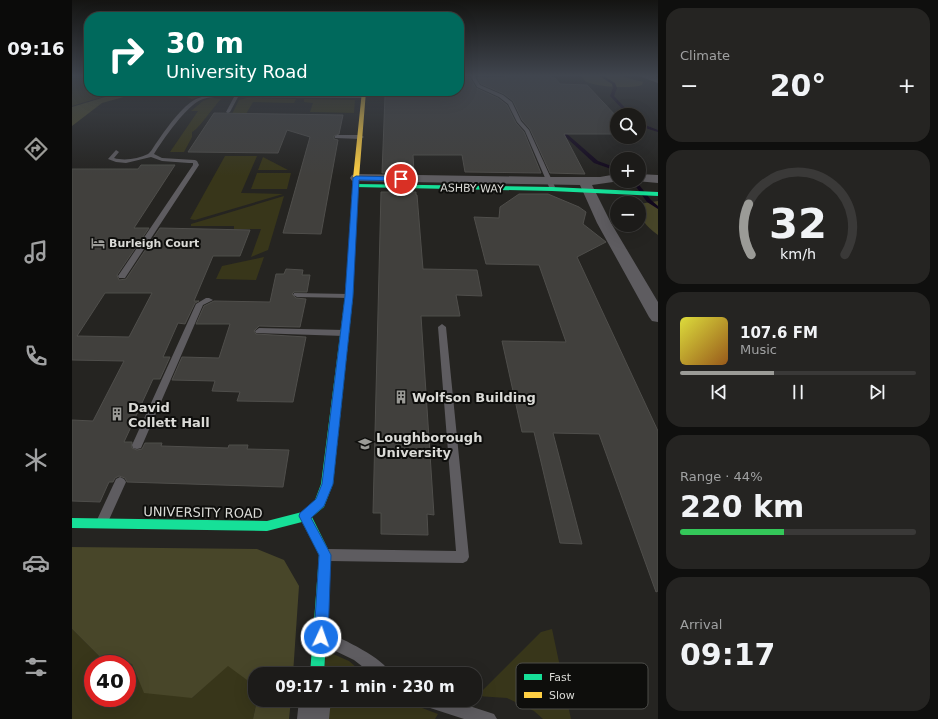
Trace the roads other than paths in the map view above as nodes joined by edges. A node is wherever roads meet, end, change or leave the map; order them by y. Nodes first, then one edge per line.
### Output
1 (187, 109) edge
2 (230, 109) edge
3 (361, 109) edge
4 (513, 109) edge
5 (228, 112) dead end
6 (337, 137) dead end
7 (361, 137) junction
8 (116, 152) dead end
9 (152, 155) junction
10 (646, 178) edge
11 (610, 179) edge
12 (658, 179) edge
13 (356, 182) junction
14 (550, 185) junction
15 (585, 186) junction
16 (656, 194) edge
17 (122, 276) dead end
18 (297, 295) dead end
19 (349, 296) junction
20 (208, 300) dead end
21 (658, 317) edge
22 (442, 327) dead end
23 (259, 331) dead end
24 (344, 333) junction
25 (137, 445) dead end
26 (120, 482) dead end
27 (304, 516) junction
28 (72, 522) edge
29 (102, 523) junction
30 (325, 555) junction
31 (321, 637) junction
32 (318, 667) edge
33 (375, 667) edge
34 (314, 707) edge
35 (449, 707) edge
36 (313, 719) edge
37 (489, 719) edge

1 - 9 lane
2 - 5 lane
3 - 7 street, UNIVERSITY ROAD
4 - 14 lane
6 - 7 lane
7 - 13 street, UNIVERSITY ROAD
8 - 9 lane
9 - 17 lane
10 - 12 street
11 - 15 street, ASHBY WAY
13 - 14 street, ASHBY WAY
13 - 19 street, UNIVERSITY ROAD
14 - 15 street, ASHBY WAY
15 - 16 street, ASHBY WAY
15 - 21 street
18 - 19 lane
19 - 24 street, UNIVERSITY ROAD
20 - 25 lane
22 - 30 lane
23 - 24 lane
24 - 27 street, UNIVERSITY ROAD
26 - 29 lane
27 - 29 street, UNIVERSITY ROAD
27 - 30 street
28 - 29 street, UNIVERSITY ROAD
30 - 31 street
31 - 32 street
31 - 33 lane
34 - 36 street
35 - 37 lane

